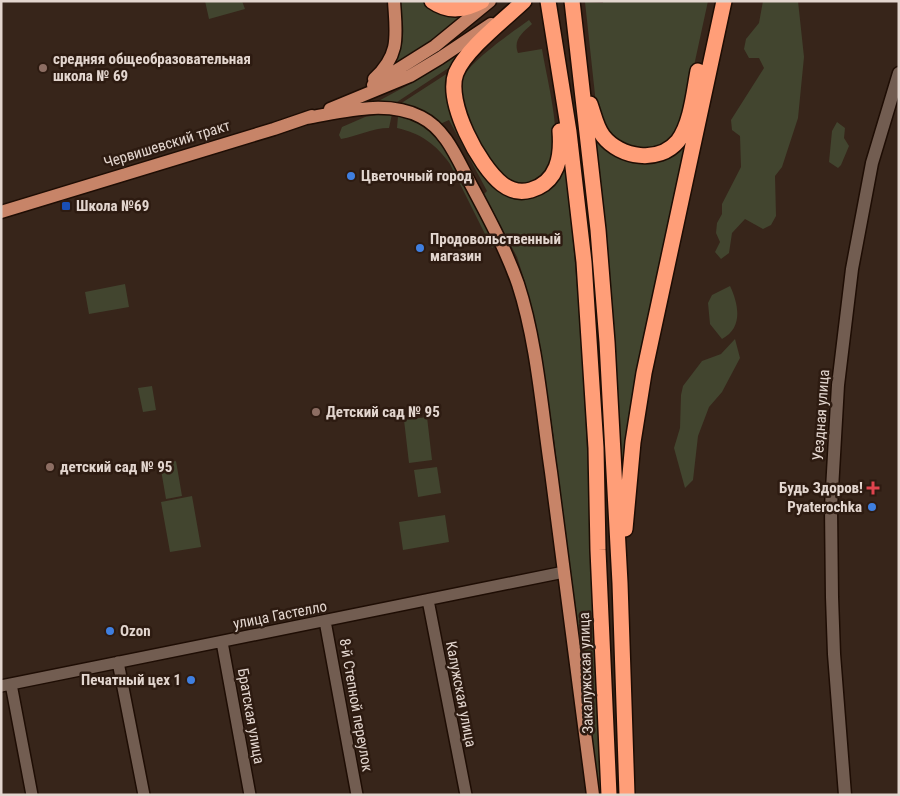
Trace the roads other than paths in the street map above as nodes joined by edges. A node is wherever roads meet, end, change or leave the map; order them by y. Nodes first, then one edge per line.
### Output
1 (394, 1) edge
2 (432, 1) edge
3 (482, 1) edge
4 (490, 1) edge
5 (523, 1) edge
6 (548, 1) edge
7 (713, 1) edge
8 (724, 1) edge
9 (573, 7) edge
10 (555, 52) junction
11 (578, 52) junction
12 (899, 73) edge
13 (346, 102) junction
14 (306, 118) junction
15 (1, 212) edge
16 (564, 572) junction
17 (620, 583) junction
18 (428, 600) junction
19 (325, 621) junction
20 (222, 642) junction
21 (118, 662) junction
22 (6, 685) edge
23 (32, 795) edge
24 (144, 795) edge
25 (250, 795) edge
26 (357, 795) edge
27 (466, 795) edge
28 (593, 795) edge
29 (609, 795) edge
30 (627, 795) edge
31 (845, 795) edge

1 - 13 main road
2 - 3 highway
4 - 13 main road, Червишевский тракт
5 - 10 highway
5 - 13 main road, Червишевский тракт
6 - 10 highway
7 - 11 highway
8 - 17 highway
9 - 11 highway
10 - 29 highway, Закалужская улица
11 - 17 highway
12 - 31 street, Уездная улица
13 - 14 main road, Червишевский тракт
14 - 15 main road, Червишевский тракт
14 - 16 main road
16 - 18 street, улица Гастелло
16 - 28 main road
17 - 30 highway
18 - 19 street, улица Гастелло
18 - 27 street, Калужская улица
19 - 20 street, улица Гастелло
19 - 26 street, 8-й Степной переулок
20 - 21 street, улица Гастелло
20 - 25 street, Братская улица
21 - 22 street, улица Гастелло
21 - 24 street
22 - 23 street

